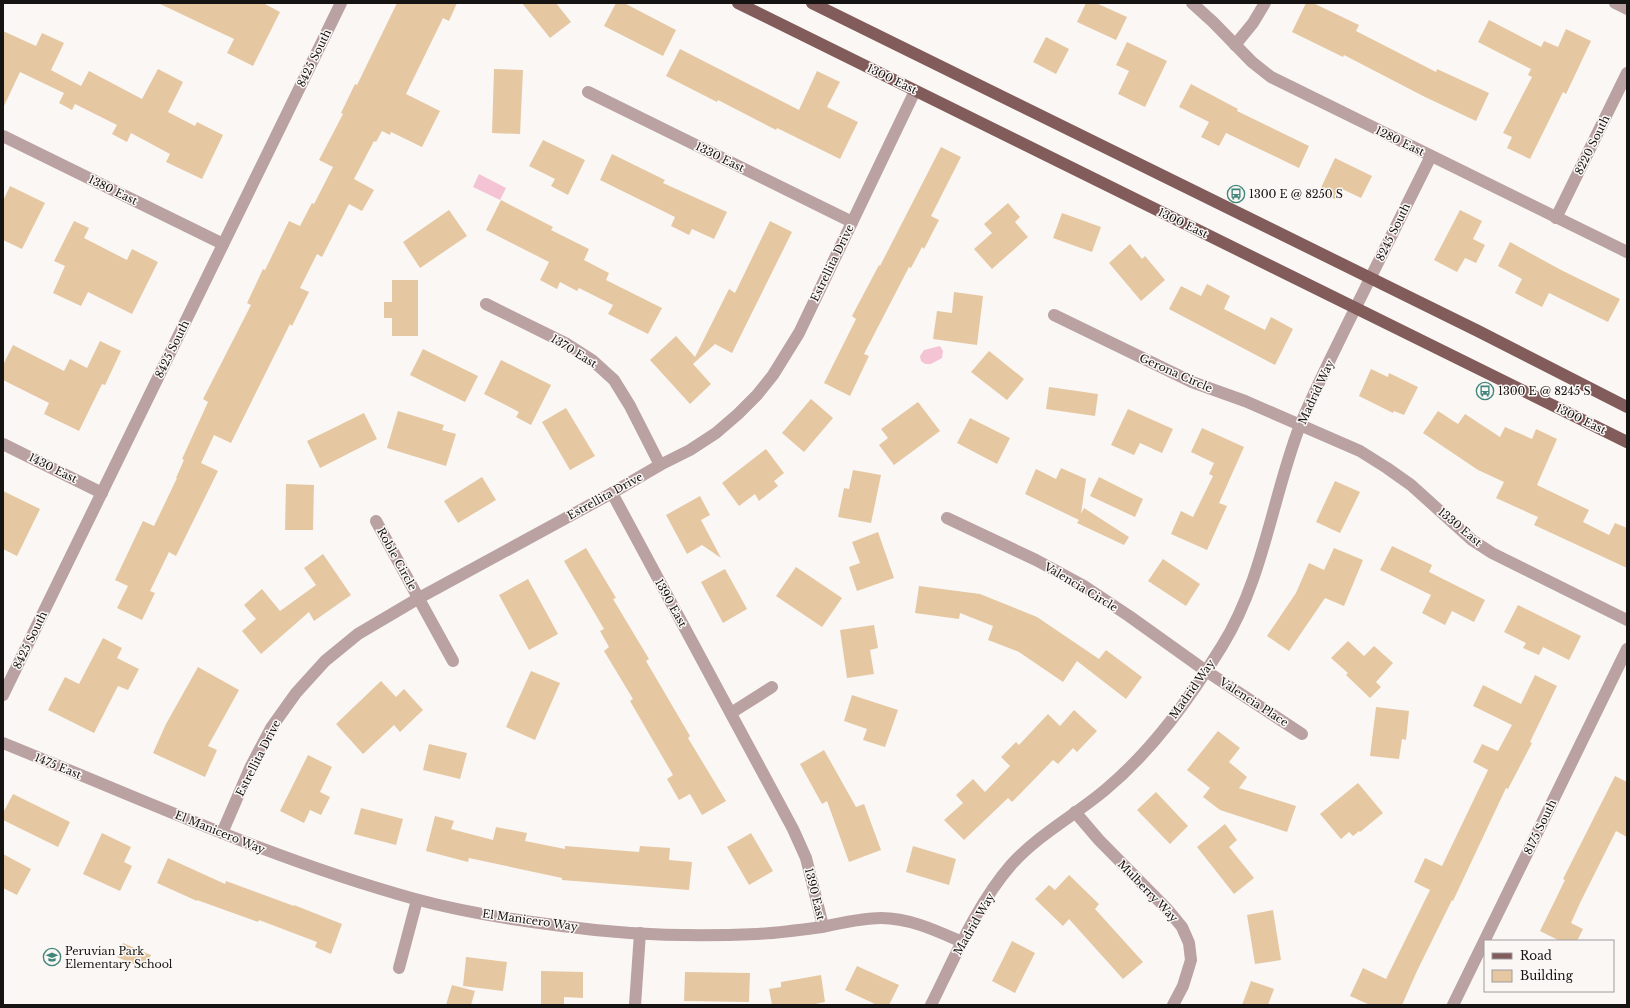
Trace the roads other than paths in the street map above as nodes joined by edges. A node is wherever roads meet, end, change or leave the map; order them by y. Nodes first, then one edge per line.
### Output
1 (341, 3) edge
2 (738, 3) edge
3 (812, 3) edge
4 (1192, 3) edge
5 (1265, 3) edge
6 (1615, 3) edge
7 (1627, 9) edge
8 (1235, 44) junction
9 (1627, 73) edge
10 (915, 91) junction
11 (588, 92) dead end
12 (3, 136) edge
13 (1431, 156) junction
14 (1556, 218) junction
15 (852, 222) junction
16 (223, 244) junction
17 (1627, 252) edge
18 (1371, 278) junction
19 (486, 304) dead end
20 (1356, 308) junction
21 (1054, 315) dead end
22 (1627, 407) edge
23 (1300, 425) junction
24 (1627, 442) edge
25 (3, 444) edge
26 (660, 465) junction
27 (102, 493) junction
28 (612, 493) junction
29 (947, 518) dead end
30 (376, 521) dead end
31 (418, 598) junction
32 (1627, 620) edge
33 (1627, 649) edge
34 (453, 661) dead end
35 (1206, 671) junction
36 (772, 687) dead end
37 (3, 695) edge
38 (731, 713) junction
39 (1302, 734) dead end
40 (3, 743) edge
41 (114, 788) joint
42 (1075, 812) junction
43 (222, 833) junction
44 (417, 900) junction
45 (823, 926) junction
46 (640, 933) junction
47 (1485, 940) edge
48 (962, 942) junction
49 (1484, 942) edge
50 (399, 968) dead end
51 (635, 1005) edge
52 (931, 1005) edge
53 (1173, 1005) edge
54 (1453, 1005) edge

1 - 16 street, 8425 South
2 - 10 main road, 1300 East
3 - 18 main road
4 - 8 street, 1280 East
5 - 8 street
6 - 7 street
8 - 13 street, 1280 East
9 - 14 street, 8220 South
10 - 15 street, Estrellita Drive
10 - 20 main road, 1300 East
11 - 15 street, 1330 East
12 - 16 street, 1380 East
13 - 14 street, 1280 East
13 - 18 street, 8245 South
14 - 17 street, 1280 East
15 - 26 street, Estrellita Drive
16 - 27 street, 8425 South
18 - 20 street, 8245 South
18 - 22 main road
19 - 26 street, 1370 East
20 - 23 street, Madrid Way
20 - 24 main road, 1300 East
21 - 23 street, Gerona Circle
23 - 32 street, 1330 East
23 - 35 street, Madrid Way
25 - 27 street, 1430 East
26 - 28 street, Estrellita Drive
27 - 37 street, 8425 South
28 - 31 street, Estrellita Drive
28 - 38 street, 1390 East
29 - 35 street, Valencia Circle
30 - 31 street, Roble Circle
31 - 34 street, Roble Circle
31 - 43 street, Estrellita Drive
33 - 47 street, 8175 South
35 - 39 street, Valencia Place
35 - 42 street, Madrid Way
36 - 38 street
38 - 45 street, 1390 East
40 - 41 street, 1475 East
41 - 43 street, El Manicero Way
42 - 48 street, Madrid Way
42 - 53 street, Mulberry Way
43 - 44 street, El Manicero Way
44 - 46 street, El Manicero Way
44 - 50 street
45 - 46 street, El Manicero Way
45 - 48 street, El Manicero Way
46 - 51 street
48 - 52 street, Madrid Way
49 - 54 street, 8175 South

